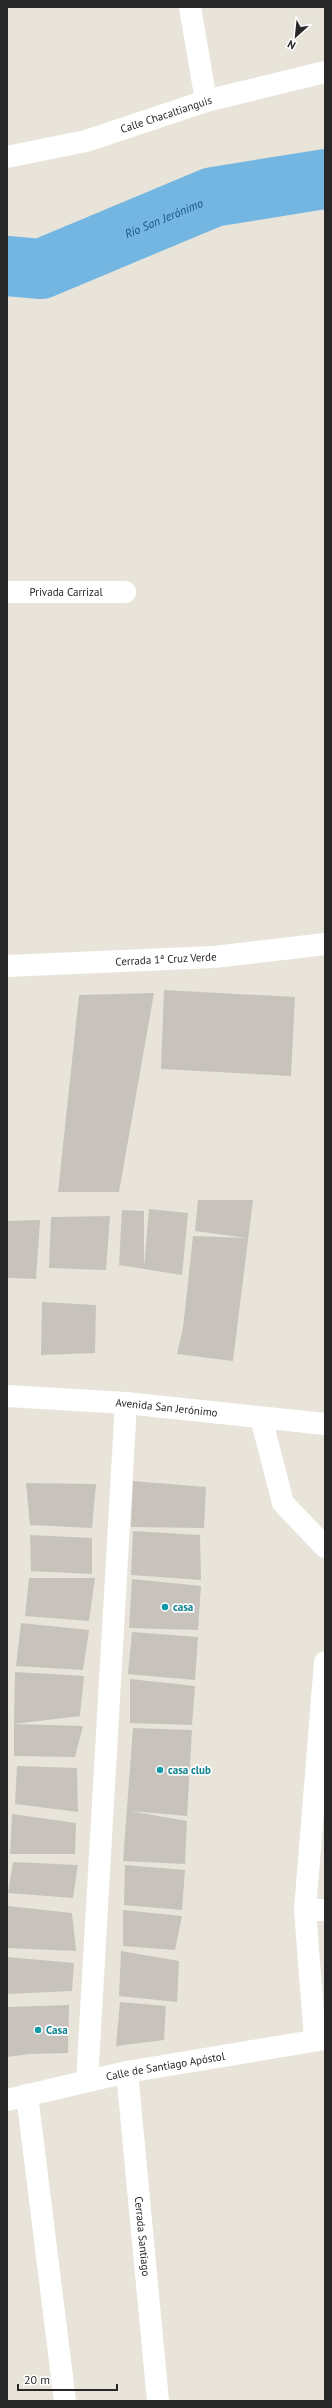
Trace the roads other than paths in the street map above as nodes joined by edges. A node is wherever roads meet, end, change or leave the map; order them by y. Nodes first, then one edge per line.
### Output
1 (190, 7) edge
2 (325, 72) edge
3 (206, 101) junction
4 (7, 157) edge
5 (7, 592) edge
6 (125, 592) dead end
7 (325, 944) edge
8 (7, 966) edge
9 (7, 1396) edge
10 (126, 1403) junction
11 (261, 1418) junction
12 (325, 1424) edge
13 (325, 1547) edge
14 (325, 1662) edge
15 (315, 1910) edge
16 (320, 2040) edge
17 (127, 2072) junction
18 (87, 2081) junction
19 (17, 2098) edge
20 (65, 2401) edge
21 (158, 2401) edge

1 - 3 street
2 - 3 street, Calle Chacaltianguis
3 - 4 street, Calle Chacaltianguis
5 - 6 street, Privada Carrizal
7 - 8 street, Cerrada 1ª Cruz Verde
9 - 10 street, Avenida San Jerónimo
10 - 11 street, Avenida San Jerónimo
10 - 18 street
11 - 12 street, Avenida San Jerónimo
11 - 13 street
14 - 15 street
15 - 16 street
16 - 17 street, Calle de Santiago Apóstol
17 - 18 street, Calle de Santiago Apóstol
17 - 21 street, Cerrada Santiago
18 - 19 street, Calle de Santiago Apóstol
19 - 20 street

